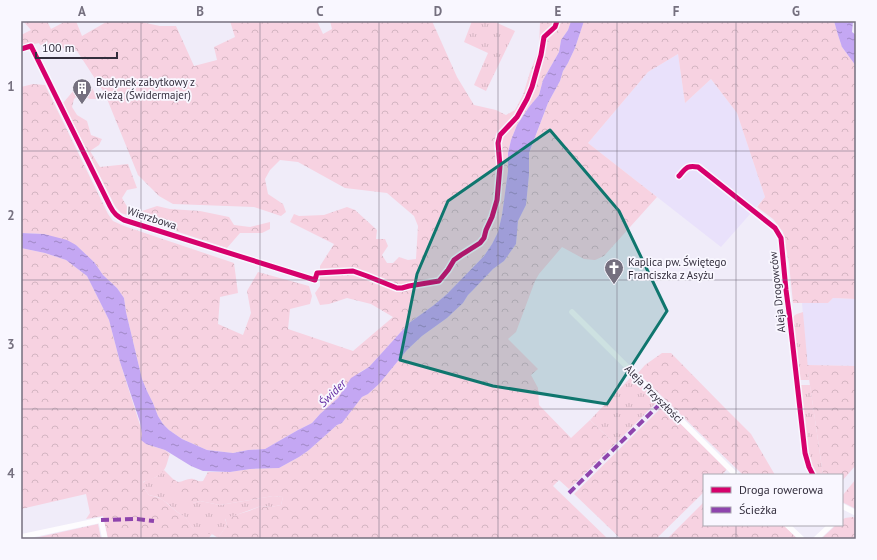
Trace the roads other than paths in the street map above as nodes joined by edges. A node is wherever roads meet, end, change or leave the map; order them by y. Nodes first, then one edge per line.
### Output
1 (21, 49) edge
2 (679, 176) dead end
3 (315, 280) dead end
4 (572, 312) dead end
5 (735, 474) edge
6 (812, 474) edge
7 (843, 506) edge
8 (848, 509) junction
9 (856, 513) edge
10 (843, 514) edge
11 (788, 526) edge
12 (830, 526) edge
13 (21, 537) edge
14 (105, 539) edge
15 (802, 539) edge
16 (816, 539) edge

1 - 3 street, Wierzbowa
2 - 6 street, Aleja Drogowców
4 - 5 street, Aleja Przyszłości
7 - 8 street
8 - 9 street
8 - 10 street
11 - 15 street
12 - 16 street
13 - 14 street

